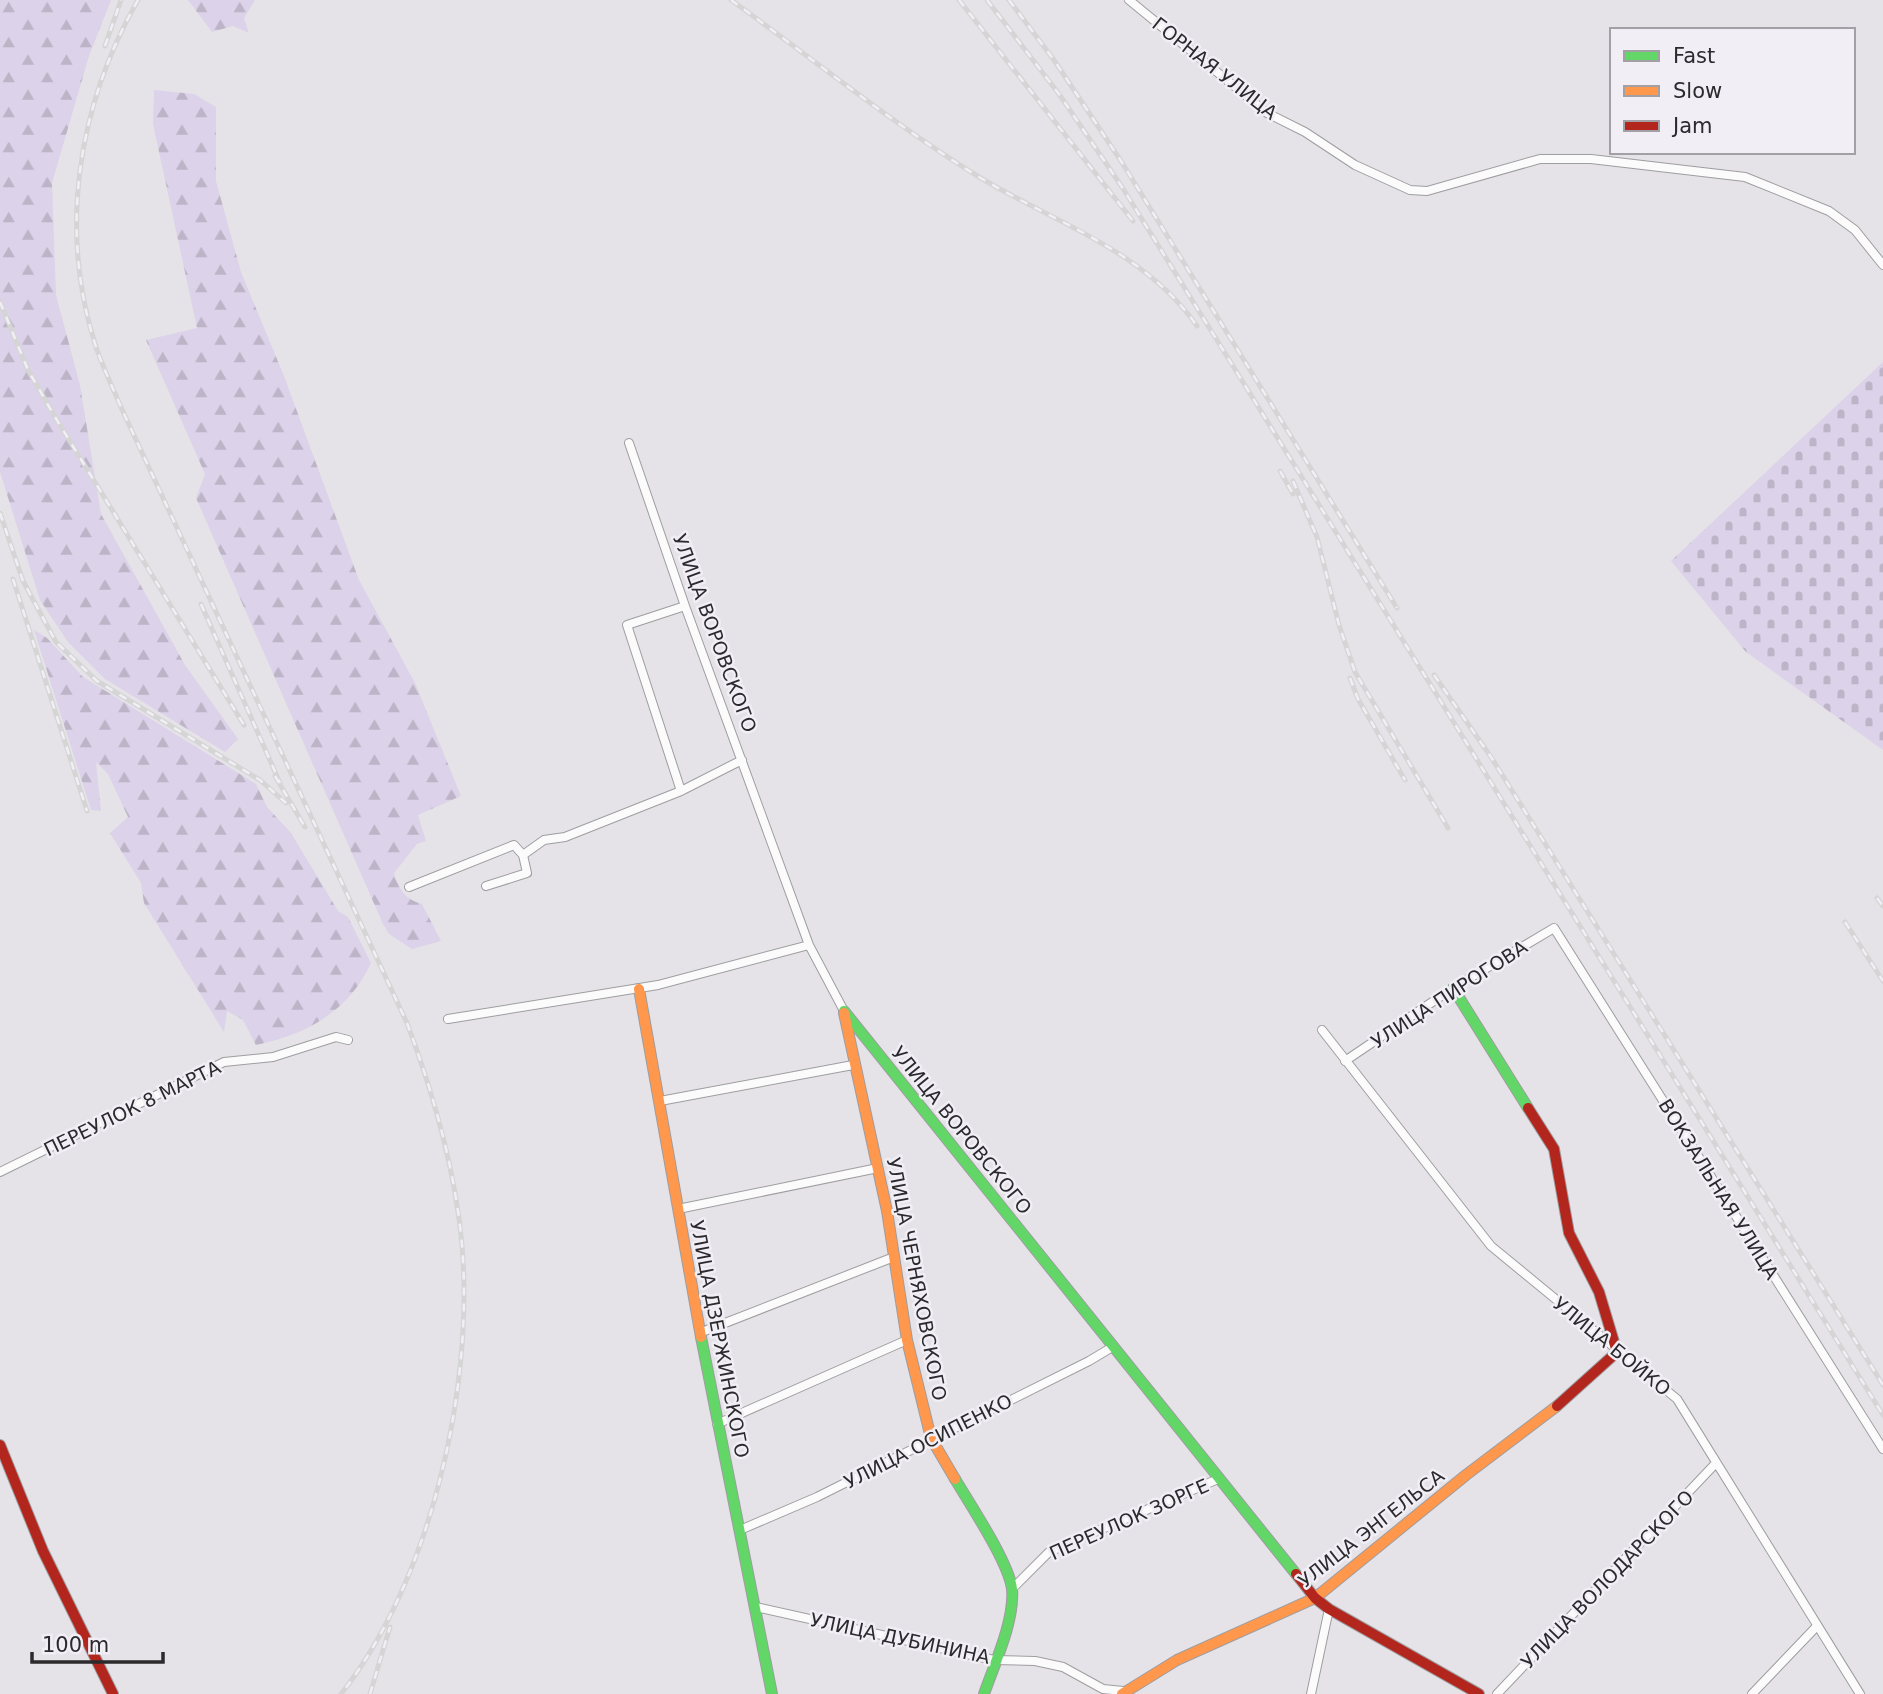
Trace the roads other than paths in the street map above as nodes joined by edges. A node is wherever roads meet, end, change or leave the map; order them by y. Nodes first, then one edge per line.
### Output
1 (1129, 0) edge
2 (1883, 265) edge
3 (629, 443) dead end
4 (685, 606) junction
5 (742, 761) junction
6 (681, 791) junction
7 (523, 855) junction
8 (486, 886) dead end
9 (409, 887) dead end
10 (1554, 928) joint
11 (809, 945) junction
12 (1453, 988) junction
13 (639, 989) junction
14 (844, 1011) junction
15 (448, 1019) dead end
16 (1322, 1030) dead end
17 (348, 1040) dead end
18 (1345, 1061) junction
19 (853, 1065) junction
20 (660, 1101) junction
21 (878, 1168) junction
22 (0, 1172) edge
23 (678, 1209) junction
24 (894, 1257) junction
25 (702, 1332) junction
26 (906, 1340) junction
27 (1114, 1346) junction
28 (1618, 1352) junction
29 (717, 1424) junction
30 (931, 1438) junction
31 (0, 1445) edge
32 (1883, 1449) edge
33 (1716, 1463) junction
34 (1218, 1479) junction
35 (740, 1530) junction
36 (1012, 1589) junction
37 (1315, 1598) junction
38 (756, 1607) junction
39 (1329, 1609) junction
40 (1816, 1626) junction
41 (994, 1660) junction
42 (1123, 1693) edge
43 (111, 1694) edge
44 (772, 1694) edge
45 (984, 1694) edge
46 (1311, 1694) edge
47 (1479, 1694) edge
48 (1497, 1694) edge
49 (1752, 1694) edge
50 (1860, 1694) edge

1 - 2 street, ГОРНАЯ УЛИЦА
3 - 4 street, УЛИЦА ВОРОВСКОГО
4 - 5 street, УЛИЦА ВОРОВСКОГО
4 - 6 street
5 - 6 street
5 - 11 street, УЛИЦА ВОРОВСКОГО
6 - 7 street
7 - 8 street
7 - 9 street
10 - 12 street, УЛИЦА ПИРОГОВА
10 - 32 street, ВОКЗАЛЬНАЯ УЛИЦА
11 - 13 street
11 - 14 street, УЛИЦА ВОРОВСКОГО
12 - 18 street, УЛИЦА ПИРОГОВА
12 - 28 street
13 - 15 street
13 - 20 street, УЛИЦА ДЗЕРЖИНСКОГО
14 - 19 street, УЛИЦА ЧЕРНЯХОВСКОГО
14 - 27 street, УЛИЦА ВОРОВСКОГО
16 - 18 street, УЛИЦА БОЙКО
17 - 22 street, ПЕРЕУЛОК 8 МАРТА
18 - 28 street, УЛИЦА БОЙКО
19 - 20 street
19 - 21 street, УЛИЦА ЧЕРНЯХОВСКОГО
20 - 23 street, УЛИЦА ДЗЕРЖИНСКОГО
21 - 23 street
21 - 24 street, УЛИЦА ЧЕРНЯХОВСКОГО
23 - 25 street, УЛИЦА ДЗЕРЖИНСКОГО
24 - 25 street
24 - 26 street, УЛИЦА ЧЕРНЯХОВСКОГО
25 - 29 street, УЛИЦА ДЗЕРЖИНСКОГО
26 - 29 street
26 - 30 street, УЛИЦА ЧЕРНЯХОВСКОГО
27 - 30 street, УЛИЦА ОСИПЕНКО
27 - 34 street, УЛИЦА ВОРОВСКОГО
28 - 33 street, УЛИЦА БОЙКО
28 - 37 street, УЛИЦА ЭНГЕЛЬСА
29 - 35 street, УЛИЦА ДЗЕРЖИНСКОГО
30 - 35 street, УЛИЦА ОСИПЕНКО
30 - 36 street, УЛИЦА ЧЕРНЯХОВСКОГО
31 - 43 street
33 - 40 street, УЛИЦА БОЙКО
33 - 48 street, УЛИЦА ВОЛОДАРСКОГО
34 - 36 street, ПЕРЕУЛОК ЗОРГЕ
34 - 37 street, УЛИЦА ВОРОВСКОГО
35 - 38 street, УЛИЦА ДЗЕРЖИНСКОГО
36 - 41 street
37 - 39 street, УЛИЦА ВОРОВСКОГО
37 - 42 street, УЛИЦА ЭНГЕЛЬСА
38 - 41 street, УЛИЦА ДУБИНИНА
38 - 44 street, УЛИЦА ДЗЕРЖИНСКОГО
39 - 46 street
39 - 47 street, УЛИЦА ВОРОВСКОГО
40 - 49 street
40 - 50 street, УЛИЦА БОЙКО
41 - 42 street, УЛИЦА ДУБИНИНА
41 - 45 street

